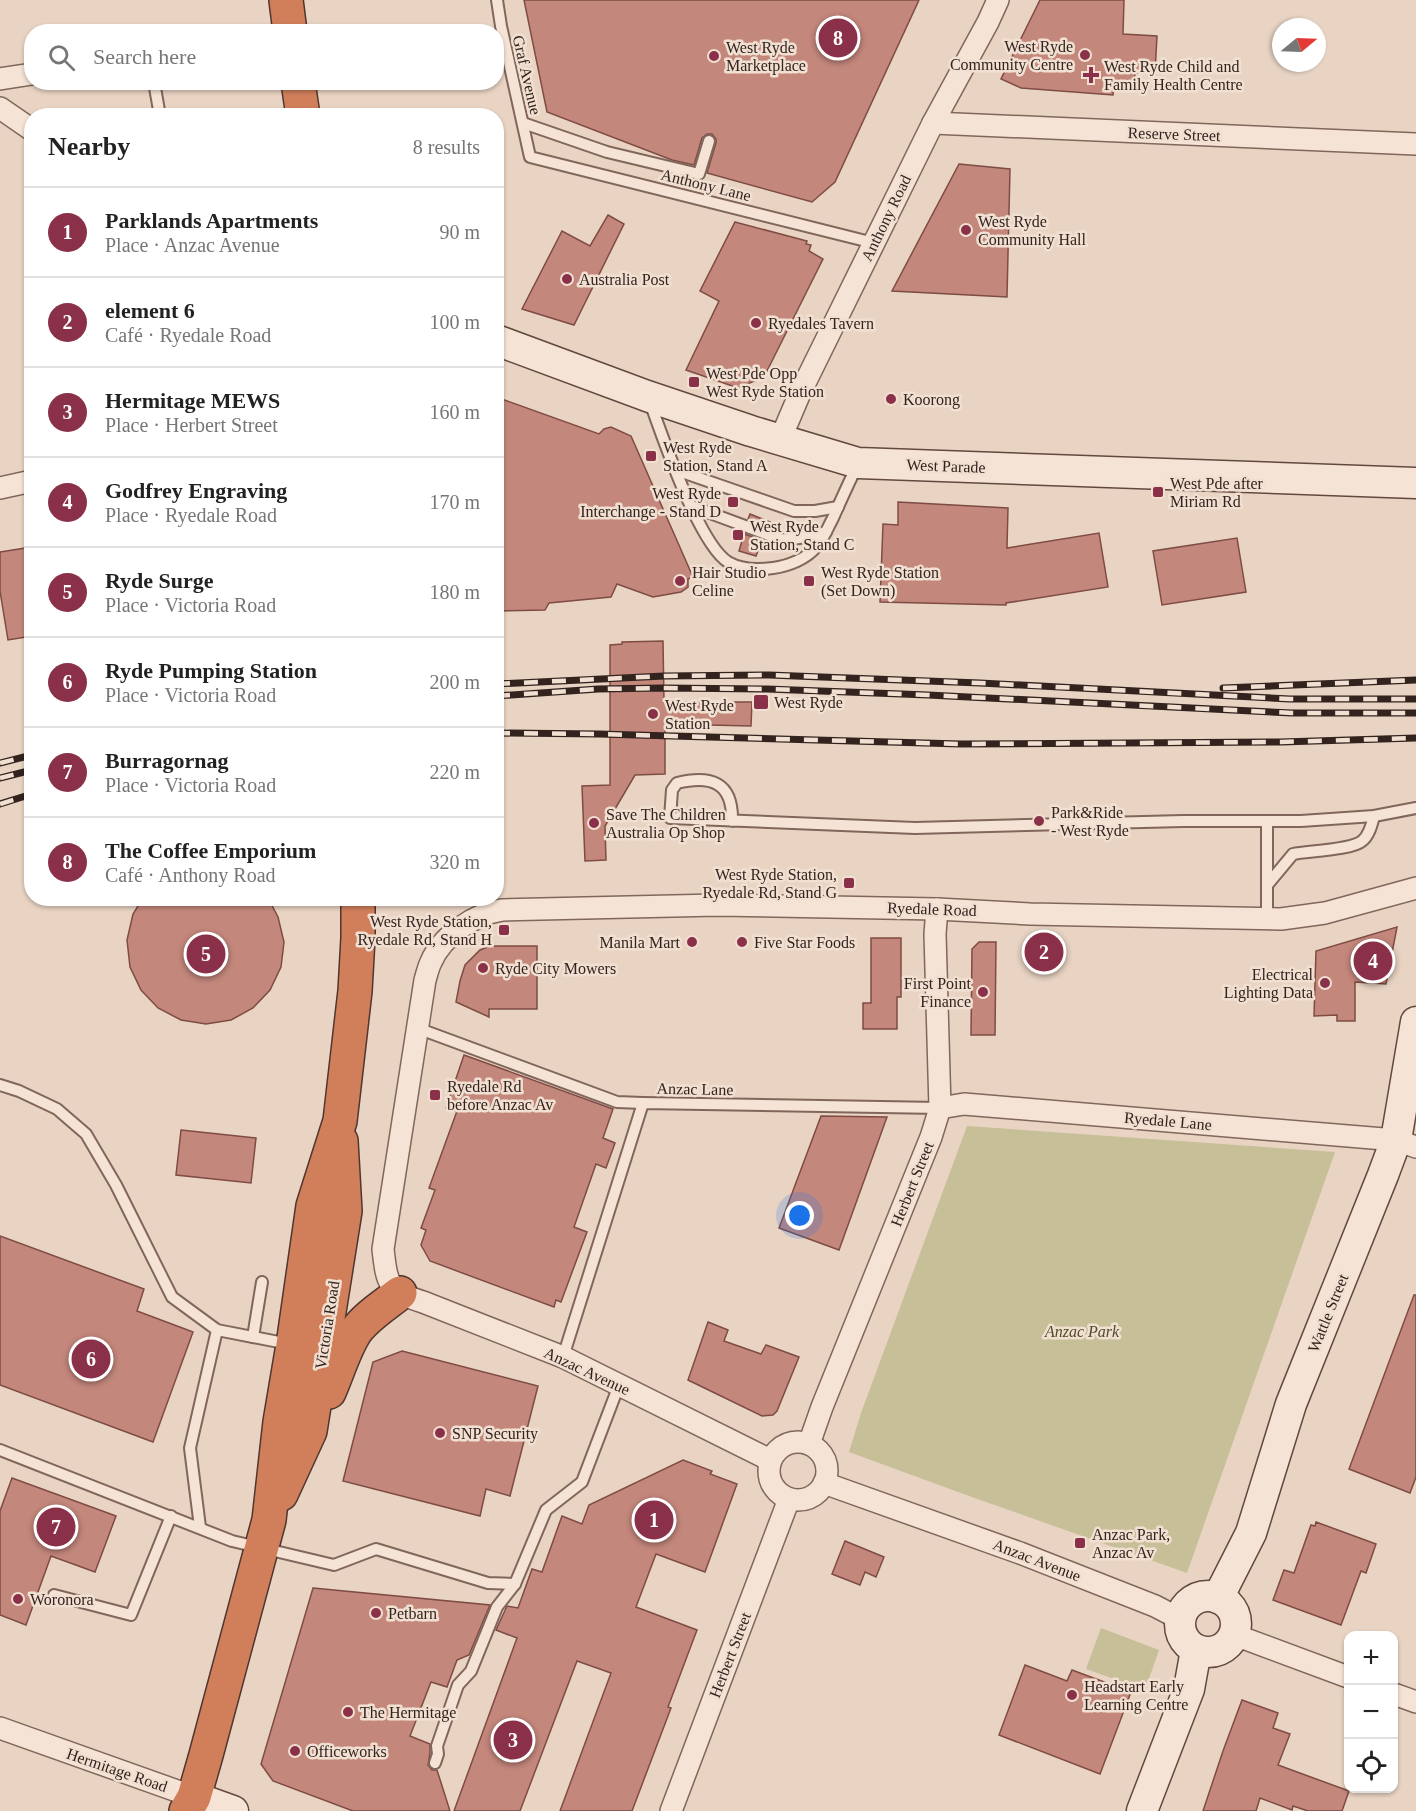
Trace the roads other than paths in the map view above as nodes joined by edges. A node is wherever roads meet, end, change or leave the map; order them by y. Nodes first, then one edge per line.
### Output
1 (286, 0) edge
2 (497, 0) edge
3 (998, 0) edge
4 (289, 24) edge
5 (501, 24) edge
6 (504, 39) edge
7 (24, 75) edge
8 (0, 79) edge
9 (155, 90) edge
10 (299, 90) edge
11 (0, 108) edge
12 (158, 108) edge
13 (302, 108) edge
14 (523, 123) junction
15 (933, 123) junction
16 (24, 124) edge
17 (709, 141) dead end
18 (1416, 144) edge
19 (531, 157) joint
20 (874, 243) junction
21 (504, 343) edge
22 (647, 396) junction
23 (780, 440) junction
24 (858, 463) junction
25 (676, 470) junction
26 (24, 482) edge
27 (1416, 483) edge
28 (0, 488) edge
29 (691, 506) junction
30 (838, 507) junction
31 (826, 532) junction
32 (1416, 808) edge
33 (1374, 816) junction
34 (732, 820) junction
35 (1267, 822) junction
36 (1268, 885) junction
37 (1416, 888) edge
38 (358, 906) edge
39 (937, 909) junction
40 (1267, 918) junction
41 (1416, 1022) edge
42 (417, 1028) junction
43 (0, 1085) edge
44 (643, 1103) junction
45 (940, 1108) junction
46 (1406, 1143) edge
47 (262, 1282) dead end
48 (400, 1293) junction
49 (217, 1330) junction
50 (252, 1337) junction
51 (308, 1348) junction
52 (563, 1357) junction
53 (619, 1385) junction
54 (310, 1431) junction
55 (809, 1444) junction
56 (0, 1450) edge
57 (770, 1460) junction
58 (824, 1483) junction
59 (789, 1499) junction
60 (171, 1516) junction
61 (200, 1527) junction
62 (266, 1535) junction
63 (515, 1584) junction
64 (54, 1595) dead end
65 (1218, 1598) junction
66 (1180, 1619) junction
67 (1235, 1635) junction
68 (1196, 1650) junction
69 (1344, 1676) edge
70 (1398, 1695) edge
71 (1416, 1702) edge
72 (0, 1728) edge
73 (435, 1763) dead end
74 (193, 1806) edge
75 (233, 1811) edge
76 (671, 1811) edge
77 (1142, 1811) edge

1 - 4 highway
2 - 5 lane, Graf Avenue
3 - 15 street, Anthony Road
6 - 14 lane, Graf Avenue
7 - 8 street
9 - 12 lane
10 - 13 highway
11 - 16 street
14 - 17 lane
14 - 19 lane, Graf Avenue
15 - 18 street, Reserve Street
15 - 20 street, Anthony Road
19 - 20 lane, Anthony Lane
20 - 23 street, Anthony Road
21 - 22 street, West Parade
22 - 23 street, West Parade
22 - 25 lane
23 - 24 street, West Parade
24 - 27 street, West Parade
24 - 30 lane
25 - 29 lane
25 - 30 lane
26 - 28 street
29 - 31 lane
29 - 31 lane
30 - 31 lane
32 - 33 lane
33 - 35 lane
33 - 36 lane
34 - 34 lane
34 - 35 lane
35 - 36 lane
36 - 40 lane
37 - 40 street, Ryedale Road
38 - 51 highway, Victoria Road
39 - 40 street, Ryedale Road
39 - 42 street, Ryedale Road
39 - 45 street, Herbert Street
41 - 46 street, Wattle Street
42 - 44 lane
42 - 48 street
43 - 49 lane
44 - 45 lane, Anzac Lane
44 - 52 lane, Anzac Lane
45 - 46 street, Ryedale Lane
45 - 55 street, Herbert Street
46 - 65 street, Wattle Street
47 - 50 lane
48 - 52 street, Anzac Avenue
48 - 54 highway
49 - 50 lane
49 - 61 lane
50 - 51 lane
51 - 54 highway, Victoria Road
51 - 62 highway, Victoria Road
52 - 53 street, Anzac Avenue
53 - 57 street, Anzac Avenue
53 - 63 lane
54 - 62 highway, Victoria Road
55 - 57 street
55 - 58 street
56 - 60 lane
57 - 59 street
58 - 59 street
58 - 66 street, Anzac Avenue
59 - 76 street, Herbert Street
60 - 61 lane
60 - 64 lane
61 - 62 lane
62 - 63 lane
62 - 74 highway, Victoria Road
63 - 73 lane
65 - 66 street
65 - 67 street
66 - 68 street
67 - 68 street
67 - 69 street
68 - 77 street
70 - 71 street
72 - 74 street, Hermitage Road
74 - 75 street, Hermitage Road

